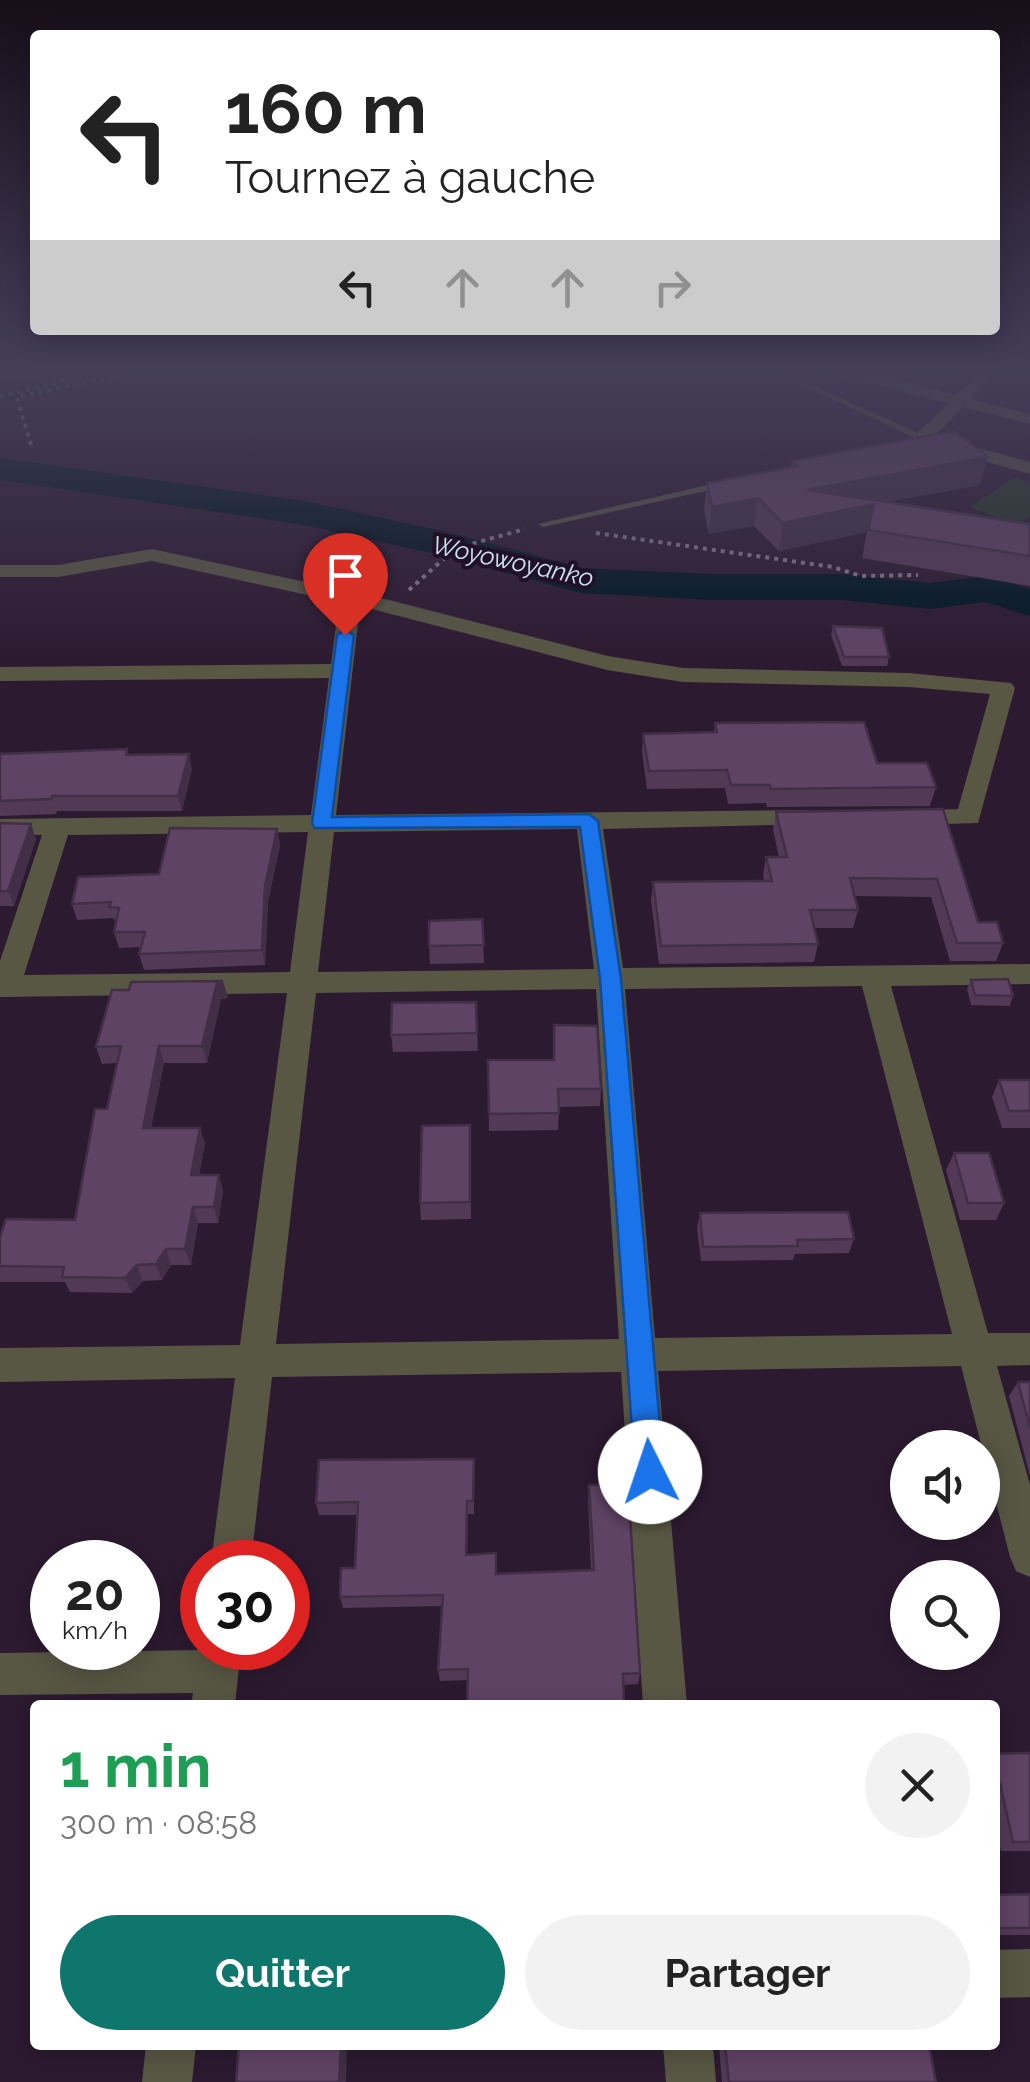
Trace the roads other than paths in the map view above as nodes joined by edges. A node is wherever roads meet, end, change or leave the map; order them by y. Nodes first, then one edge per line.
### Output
1 (731, 483) edge
2 (543, 524) road end
3 (0, 572) edge
4 (350, 600) junction
5 (341, 670) junction
6 (0, 674) edge
7 (829, 818) edge
8 (889, 818) edge
9 (589, 821) junction
10 (322, 824) junction
11 (58, 826) junction
12 (0, 827) edge
13 (1030, 974) edge
14 (874, 976) junction
15 (610, 979) junction
16 (302, 983) junction
17 (3, 986) edge
18 (1030, 1349) edge
19 (974, 1350) junction
20 (642, 1355) junction
21 (256, 1361) junction
22 (0, 1365) edge
23 (234, 1540) edge
24 (1030, 1557) edge
25 (0, 1674) edge
26 (217, 1674) edge
27 (665, 1700) edge
28 (1000, 1974) edge
29 (1030, 1974) edge
30 (170, 2050) edge
31 (688, 2050) edge
32 (167, 2082) edge
33 (691, 2082) edge

1 - 2 lane
3 - 4 street
4 - 5 street
4 - 8 street
5 - 6 street
5 - 10 street
7 - 9 street
9 - 10 street
9 - 15 street
10 - 11 street
10 - 16 street
11 - 12 street
11 - 17 street
13 - 14 street
14 - 15 street
14 - 19 street
15 - 16 street
15 - 20 street
16 - 17 street
16 - 21 street
18 - 19 street
19 - 20 street
19 - 24 street
20 - 21 street
20 - 27 street
21 - 22 street
21 - 23 street
25 - 26 street
28 - 29 street
30 - 32 street
31 - 33 street

